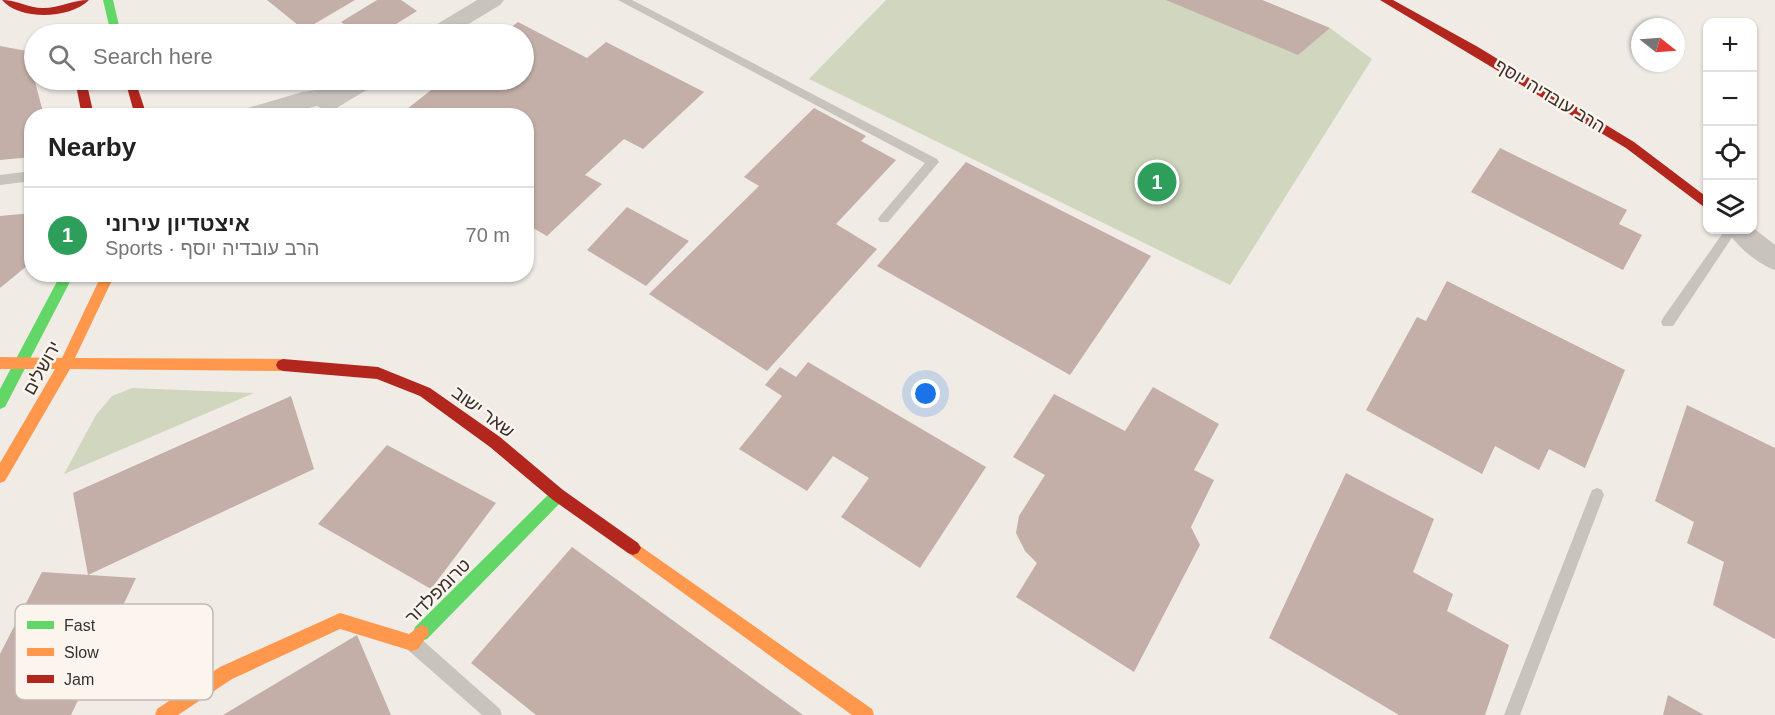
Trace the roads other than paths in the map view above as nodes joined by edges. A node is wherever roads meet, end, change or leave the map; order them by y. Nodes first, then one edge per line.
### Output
1 (84, 0) edge
2 (108, 0) edge
3 (493, 0) edge
4 (623, 0) edge
5 (1389, 1) edge
6 (7, 5) edge
7 (48, 12) junction
8 (56, 24) edge
9 (114, 24) edge
10 (453, 24) edge
11 (82, 90) edge
12 (133, 90) edge
13 (349, 90) edge
14 (342, 94) junction
15 (86, 108) edge
16 (139, 108) edge
17 (274, 108) edge
18 (320, 108) edge
19 (24, 177) edge
20 (0, 180) edge
21 (1703, 202) edge
22 (884, 219) dead end
23 (1728, 234) edge
24 (1744, 234) edge
25 (1775, 260) edge
26 (64, 282) edge
27 (105, 282) edge
28 (1668, 322) dead end
29 (0, 363) edge
30 (20, 363) junction
31 (65, 365) junction
32 (0, 403) edge
33 (0, 476) edge
34 (558, 495) junction
35 (1597, 495) dead end
36 (412, 643) junction
37 (213, 681) edge
38 (181, 700) edge
39 (163, 715) edge
40 (494, 715) edge
41 (866, 715) edge
42 (1512, 715) edge

1 - 7 street
2 - 9 street
3 - 10 street
4 - 22 lane
5 - 21 street, הרב עובדיה יוסף
6 - 7 street
7 - 8 street
11 - 15 street
12 - 16 street
13 - 14 street
14 - 17 street
14 - 18 street
19 - 20 lane
23 - 28 lane
24 - 25 street
26 - 30 street, ירושלים
27 - 31 street, ירושלים
29 - 30 street, שאר ישוב
30 - 31 street, שאר ישוב
30 - 32 street, ירושלים
31 - 33 street, ירושלים
31 - 34 street, שאר ישוב
34 - 36 street, טרומפלדור
34 - 41 street, שאר ישוב
35 - 42 lane
36 - 37 street, טרומפלדור
36 - 40 lane
38 - 39 street, טרומפלדור

